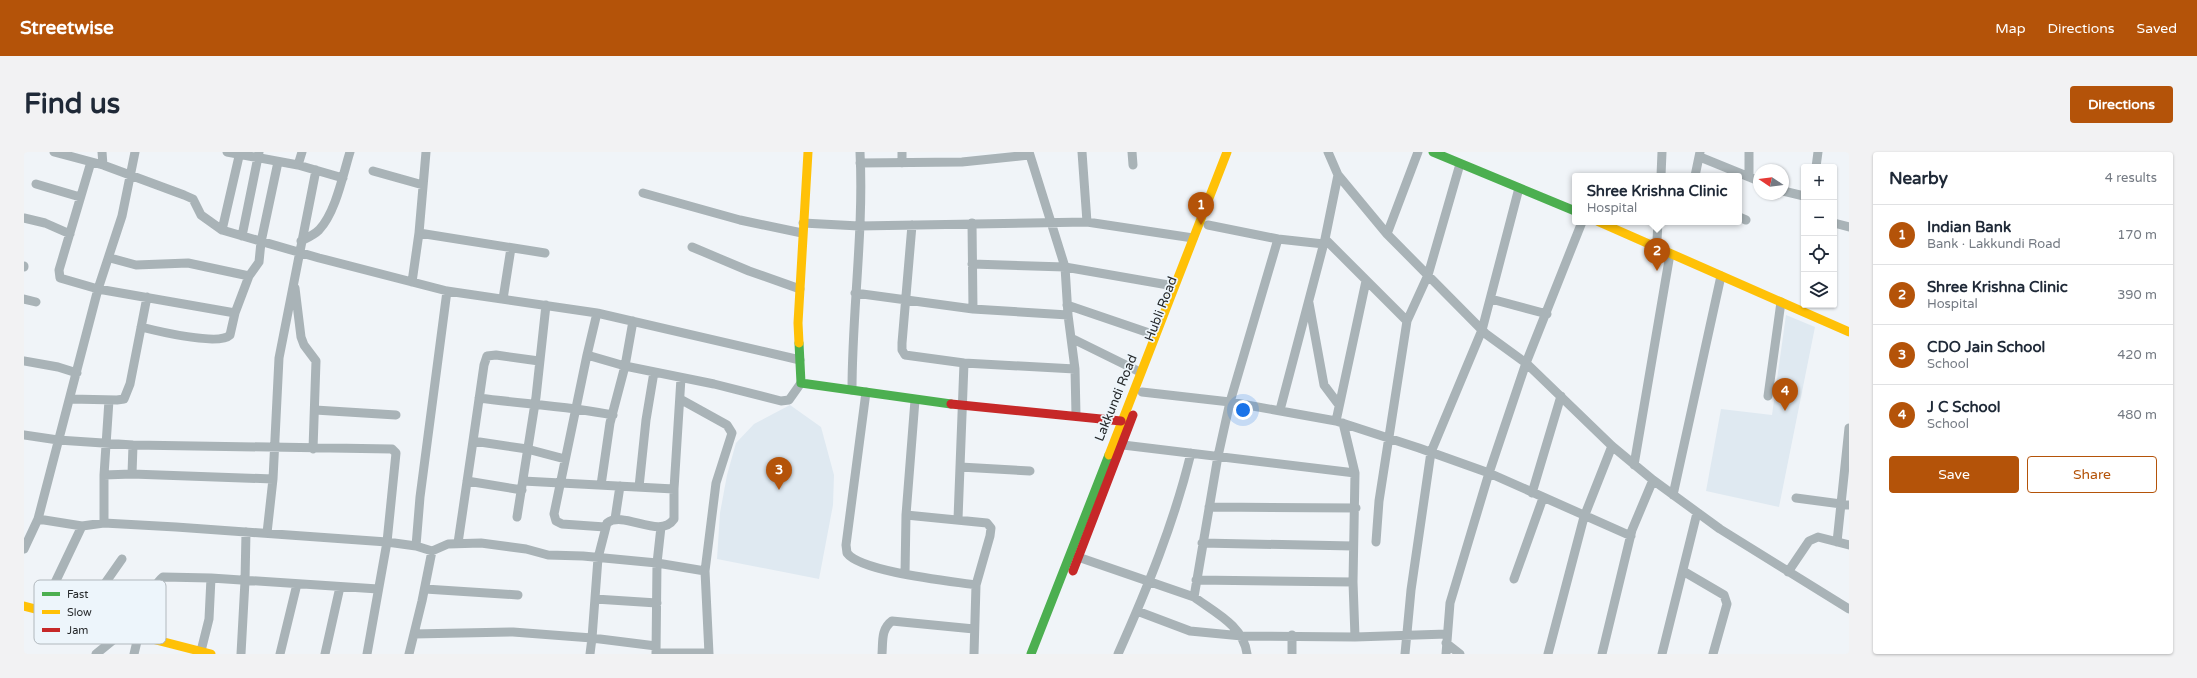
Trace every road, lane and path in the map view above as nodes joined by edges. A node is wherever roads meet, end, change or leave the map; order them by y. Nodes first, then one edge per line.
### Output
1 (54, 152) edge
2 (102, 152) edge
3 (135, 152) edge
4 (227, 152) edge
5 (302, 152) edge
6 (350, 152) edge
7 (426, 152) edge
8 (808, 152) edge
9 (860, 152) edge
10 (902, 152) edge
11 (1082, 152) edge
12 (1132, 152) edge
13 (1227, 152) edge
14 (1236, 152) edge
15 (1328, 152) edge
16 (1418, 152) edge
17 (1433, 152) edge
18 (1453, 152) edge
19 (1662, 152) edge
20 (1749, 152) edge
21 (1818, 152) edge
22 (1029, 153) edge
23 (239, 154) edge
24 (1700, 154) edge
25 (259, 155) edge
26 (91, 162) junction
27 (278, 162) junction
28 (860, 163) junction
29 (902, 163) junction
30 (1460, 164) junction
31 (1816, 164) edge
32 (103, 165) junction
33 (298, 165) junction
34 (1133, 165) dead end
35 (316, 170) junction
36 (373, 171) dead end
37 (1661, 173) edge
38 (1696, 173) edge
39 (1740, 173) edge
40 (130, 174) junction
41 (1742, 174) edge
42 (1338, 176) junction
43 (1749, 177) junction
44 (343, 178) junction
45 (1753, 179) edge
46 (36, 184) dead end
47 (423, 185) junction
48 (1519, 188) junction
49 (1789, 192) edge
50 (643, 193) dead end
51 (1801, 195) edge
52 (80, 197) junction
53 (1572, 203) edge
54 (1572, 211) edge
55 (24, 218) edge
56 (1087, 222) junction
57 (803, 223) junction
58 (972, 223) junction
59 (1051, 224) junction
60 (1837, 224) edge
61 (912, 225) junction
62 (1208, 225) junction
63 (1581, 225) edge
64 (1607, 225) edge
65 (1624, 225) edge
66 (1658, 225) edge
67 (859, 226) junction
68 (1849, 227) edge
69 (222, 230) junction
70 (419, 233) junction
71 (802, 233) junction
72 (70, 234) junction
73 (1387, 234) junction
74 (242, 236) junction
75 (1193, 238) junction
76 (1278, 239) junction
77 (1657, 240) junction
78 (301, 241) junction
79 (1324, 241) junction
80 (261, 242) junction
81 (692, 247) dead end
82 (511, 248) junction
83 (299, 252) junction
84 (544, 253) dead end
85 (1670, 254) junction
86 (110, 258) junction
87 (972, 264) junction
88 (1065, 267) junction
89 (1428, 275) junction
90 (249, 276) junction
91 (1721, 276) junction
92 (293, 278) junction
93 (1366, 281) junction
94 (412, 282) junction
95 (1174, 286) junction
96 (98, 289) junction
97 (800, 289) junction
98 (448, 291) junction
99 (855, 292) junction
100 (146, 297) junction
101 (24, 299) edge
102 (503, 299) junction
103 (1491, 299) junction
104 (1308, 300) junction
105 (905, 301) junction
106 (36, 302) dead end
107 (1781, 302) junction
108 (1801, 302) edge
109 (546, 305) junction
110 (1067, 305) junction
111 (1815, 308) edge
112 (973, 309) junction
113 (597, 312) junction
114 (235, 313) junction
115 (1547, 314) junction
116 (1068, 315) junction
117 (634, 321) junction
118 (1407, 321) junction
119 (1849, 323) edge
120 (141, 327) junction
121 (1482, 330) junction
122 (1849, 332) edge
123 (1155, 335) junction
124 (1073, 339) junction
125 (587, 356) junction
126 (800, 360) junction
127 (24, 361) edge
128 (539, 361) junction
129 (964, 363) junction
130 (1526, 363) junction
131 (624, 366) junction
132 (1075, 369) junction
133 (654, 372) junction
134 (1140, 372) junction
135 (77, 373) junction
136 (681, 378) junction
137 (800, 382) junction
138 (852, 390) junction
139 (866, 392) junction
140 (1142, 392) junction
141 (1561, 396) junction
142 (1768, 396) dead end
143 (479, 398) junction
144 (70, 399) junction
145 (680, 399) junction
146 (109, 400) junction
147 (914, 400) junction
148 (1230, 402) junction
149 (535, 405) junction
150 (962, 405) junction
151 (1339, 405) junction
152 (576, 407) junction
153 (315, 410) junction
154 (1280, 410) junction
155 (612, 414) junction
156 (396, 415) dead end
157 (1076, 415) junction
158 (1121, 421) junction
159 (1339, 422) junction
160 (1849, 428) edge
161 (24, 435) edge
162 (1390, 438) junction
163 (58, 440) junction
164 (473, 441) junction
165 (106, 443) junction
166 (133, 445) junction
167 (1122, 445) junction
168 (1612, 446) junction
169 (1848, 446) edge
170 (274, 448) junction
171 (314, 449) junction
172 (527, 449) junction
173 (1431, 452) junction
174 (1191, 453) junction
175 (1218, 456) junction
176 (565, 459) junction
177 (1634, 465) junction
178 (960, 467) junction
179 (1030, 471) dead end
180 (1355, 473) junction
181 (1488, 473) junction
182 (132, 474) junction
183 (104, 475) junction
184 (273, 479) junction
185 (1653, 480) junction
186 (467, 481) junction
187 (560, 483) junction
188 (523, 485) junction
189 (601, 485) junction
190 (620, 486) junction
191 (639, 487) junction
192 (674, 489) junction
193 (1532, 493) junction
194 (1672, 495) junction
195 (1543, 498) junction
196 (1796, 498) dead end
197 (1846, 505) edge
198 (1209, 507) junction
199 (1356, 508) junction
200 (1698, 514) junction
201 (906, 515) junction
202 (517, 517) dead end
203 (1584, 517) junction
204 (38, 519) junction
205 (615, 519) junction
206 (958, 519) junction
207 (104, 524) junction
208 (82, 526) junction
209 (605, 527) junction
210 (661, 527) junction
211 (246, 532) junction
212 (267, 533) junction
213 (1631, 536) junction
214 (387, 542) junction
215 (1376, 542) dead end
216 (1838, 542) junction
217 (458, 543) junction
218 (1202, 543) junction
219 (1849, 544) edge
220 (416, 546) junction
221 (1353, 546) junction
222 (24, 549) edge
223 (432, 551) junction
224 (1078, 557) junction
225 (598, 558) junction
226 (122, 559) dead end
227 (657, 563) junction
228 (705, 571) junction
229 (1683, 571) junction
230 (1788, 572) junction
231 (905, 574) junction
232 (211, 578) junction
233 (1514, 579) dead end
234 (56, 580) edge
235 (107, 580) edge
236 (160, 580) edge
237 (1196, 580) junction
238 (245, 581) junction
239 (1148, 582) junction
240 (1353, 582) junction
241 (297, 584) junction
242 (976, 585) junction
243 (340, 587) junction
244 (425, 588) junction
245 (378, 590) junction
246 (518, 595) dead end
247 (1194, 597) junction
248 (595, 599) junction
249 (657, 603) junction
250 (24, 606) edge
251 (34, 608) edge
252 (1849, 609) edge
253 (1137, 611) junction
254 (974, 629) junction
255 (414, 634) junction
256 (1292, 635) junction
257 (1242, 636) junction
258 (1406, 636) junction
259 (1355, 637) junction
260 (592, 638) junction
261 (1447, 639) junction
262 (166, 643) edge
263 (108, 644) edge
264 (137, 644) edge
265 (644, 649) edge
266 (201, 651) junction
267 (656, 651) edge
268 (709, 653) edge
269 (96, 654) edge
270 (134, 654) edge
271 (211, 654) edge
272 (241, 654) edge
273 (280, 654) edge
274 (325, 654) edge
275 (367, 654) edge
276 (409, 654) edge
277 (590, 654) edge
278 (882, 654) edge
279 (974, 654) edge
280 (1031, 654) edge
281 (1041, 654) edge
282 (1118, 654) edge
283 (1247, 654) edge
284 (1292, 654) edge
285 (1405, 654) edge
286 (1446, 654) edge
287 (1460, 654) edge
288 (1548, 654) edge
289 (1602, 654) edge
290 (1662, 654) edge
291 (1713, 654) edge

1 - 26 street
2 - 32 street
3 - 40 street
4 - 23 street
5 - 33 street
6 - 44 street
7 - 47 street
8 - 57 main road
9 - 28 street
10 - 29 street
11 - 56 street
12 - 34 street
13 - 75 main road, Lakkundi Road
14 - 62 main road, Hubli Road
15 - 42 street
16 - 73 street
17 - 30 main road
18 - 53 main road
19 - 37 street
20 - 43 street
21 - 31 street
22 - 29 street
22 - 59 street
23 - 25 street
23 - 69 street
24 - 38 street
24 - 39 street
25 - 27 street
25 - 74 street
26 - 32 street
26 - 52 street
27 - 33 street
27 - 80 street
28 - 29 street
28 - 67 street
30 - 48 main road
30 - 89 street
32 - 40 street
33 - 35 street
35 - 44 street
35 - 78 street
36 - 47 street
40 - 69 street
40 - 86 street
41 - 43 street
42 - 73 street
42 - 79 street
43 - 45 street
44 - 78 street
46 - 52 street
47 - 70 street
48 - 54 main road
48 - 103 street
49 - 51 street
50 - 71 street
52 - 72 street
55 - 72 street
56 - 59 street
56 - 75 street
57 - 67 street
57 - 71 main road
58 - 59 street
58 - 61 street
58 - 87 street
59 - 88 street
60 - 68 street
61 - 67 street
61 - 105 street
62 - 76 street
62 - 140 main road, Hubli Road
63 - 115 street
64 - 85 main road
65 - 77 main road
66 - 77 street
67 - 99 street
69 - 74 street
70 - 82 street
70 - 94 street
71 - 97 main road
72 - 96 street
73 - 89 street
74 - 80 street
75 - 95 main road, Lakkundi Road
76 - 79 street
76 - 148 street
77 - 108 main road
78 - 83 street
79 - 93 street
79 - 104 street
80 - 83 street
80 - 90 street
81 - 97 street
82 - 84 street
82 - 102 street
83 - 92 street
83 - 94 street
85 - 91 main road
85 - 177 street
86 - 90 street
86 - 96 street
87 - 88 street
87 - 112 street
88 - 95 street
88 - 110 street
89 - 118 street
89 - 121 street
90 - 114 street
91 - 107 main road
91 - 194 street
92 - 153 street
92 - 170 street
93 - 118 street
93 - 151 street
94 - 98 street
95 - 123 main road, Lakkundi Road
96 - 100 street
96 - 135 street
97 - 126 main road
98 - 102 street
98 - 220 street
99 - 105 street
99 - 138 street
100 - 114 street
100 - 120 street
101 - 106 street
102 - 109 street
103 - 115 street
103 - 121 street
104 - 151 street
104 - 154 street
105 - 112 street
105 - 129 street
107 - 122 main road
107 - 142 street
109 - 113 street
109 - 128 street
110 - 116 street
110 - 123 street
111 - 119 main road
112 - 116 street
113 - 117 street
113 - 125 street
114 - 120 street
115 - 130 street
116 - 124 street
117 - 126 street
117 - 131 street
118 - 162 street
120 - 146 street
121 - 130 street
121 - 173 street
123 - 134 main road, Lakkundi Road
124 - 132 street
124 - 134 street
125 - 131 street
125 - 152 street
126 - 137 main road
127 - 135 street
128 - 143 street
128 - 149 street
129 - 132 street
129 - 150 street
130 - 141 street
130 - 181 street
131 - 133 street
131 - 155 street
132 - 157 street
133 - 136 street
133 - 191 street
134 - 158 main road, Lakkundi Road
135 - 144 street
136 - 137 street
136 - 145 street
137 - 138 main road
138 - 139 main road
139 - 147 main road
139 - 231 street
140 - 148 street
140 - 167 main road, Hubli Road
141 - 168 street
141 - 193 street
143 - 149 street
143 - 164 street
144 - 146 street
144 - 163 street
145 - 192 street
145 - 228 street
146 - 165 street
147 - 150 main road
147 - 201 street
148 - 154 street
148 - 175 street
149 - 152 street
149 - 172 street
150 - 157 main road
150 - 178 street
151 - 159 street
152 - 155 street
152 - 176 street
153 - 156 street
153 - 171 street
154 - 159 street
155 - 189 street
157 - 158 main road
158 - 280 main road, Lakkundi Road
159 - 162 street
159 - 180 street
160 - 169 street
161 - 163 street
162 - 173 street
162 - 215 street
163 - 165 street
163 - 204 street
164 - 172 street
164 - 186 street
165 - 166 street
165 - 183 street
166 - 170 street
166 - 182 street
167 - 174 street
167 - 224 main road, Hubli Road
168 - 177 street
168 - 203 street
169 - 197 street
170 - 171 street
170 - 184 street
171 - 214 street
172 - 176 street
172 - 188 street
173 - 181 street
173 - 258 street
174 - 175 street
174 - 239 street
175 - 180 street
175 - 198 street
176 - 187 street
177 - 185 street
178 - 179 street
178 - 206 street
180 - 199 street
181 - 193 street
181 - 261 street
182 - 183 street
182 - 184 street
183 - 207 street
184 - 212 street
185 - 194 street
185 - 213 street
186 - 188 street
186 - 217 street
187 - 188 street
187 - 189 street
187 - 209 street
188 - 202 street
189 - 190 street
190 - 191 street
190 - 205 street
191 - 192 street
192 - 210 street
193 - 195 street
194 - 200 street
195 - 203 street
195 - 233 street
196 - 197 street
197 - 216 street
198 - 199 street
198 - 218 street
199 - 221 street
200 - 229 street
200 - 230 street
201 - 206 street
201 - 231 street
203 - 213 street
203 - 288 street
204 - 208 street
204 - 222 street
205 - 209 street
205 - 210 street
206 - 242 street
207 - 208 street
207 - 211 street
208 - 234 street
209 - 225 street
210 - 227 street
211 - 212 street
211 - 238 street
212 - 214 street
213 - 289 street
214 - 220 street
214 - 245 street
216 - 219 street
216 - 230 street
217 - 223 street
217 - 225 street
218 - 221 street
218 - 237 street
220 - 223 street
221 - 240 street
223 - 244 street
224 - 239 street
224 - 281 main road, Hubli Road
225 - 227 street
225 - 248 street
226 - 235 street
227 - 228 street
227 - 249 street
228 - 268 street
229 - 290 street
229 - 291 street
230 - 252 street
231 - 242 street
232 - 236 street
232 - 238 street
232 - 266 street
237 - 240 street
237 - 247 street
238 - 241 street
238 - 272 street
239 - 247 street
239 - 253 street
240 - 259 street
241 - 243 street
241 - 273 street
242 - 254 street
243 - 245 street
243 - 274 street
244 - 246 street
244 - 255 street
245 - 275 street
247 - 257 street
248 - 249 street
248 - 260 street
249 - 267 street
250 - 251 main road
253 - 257 street
253 - 282 street
254 - 278 street
254 - 279 street
255 - 260 street
255 - 276 street
256 - 257 street
256 - 259 street
256 - 284 street
257 - 283 street
258 - 259 street
258 - 261 street
258 - 285 street
260 - 265 street
260 - 277 street
261 - 286 street
261 - 287 street
262 - 266 main road
263 - 269 street
264 - 270 street
265 - 267 street
266 - 271 main road
267 - 268 street

